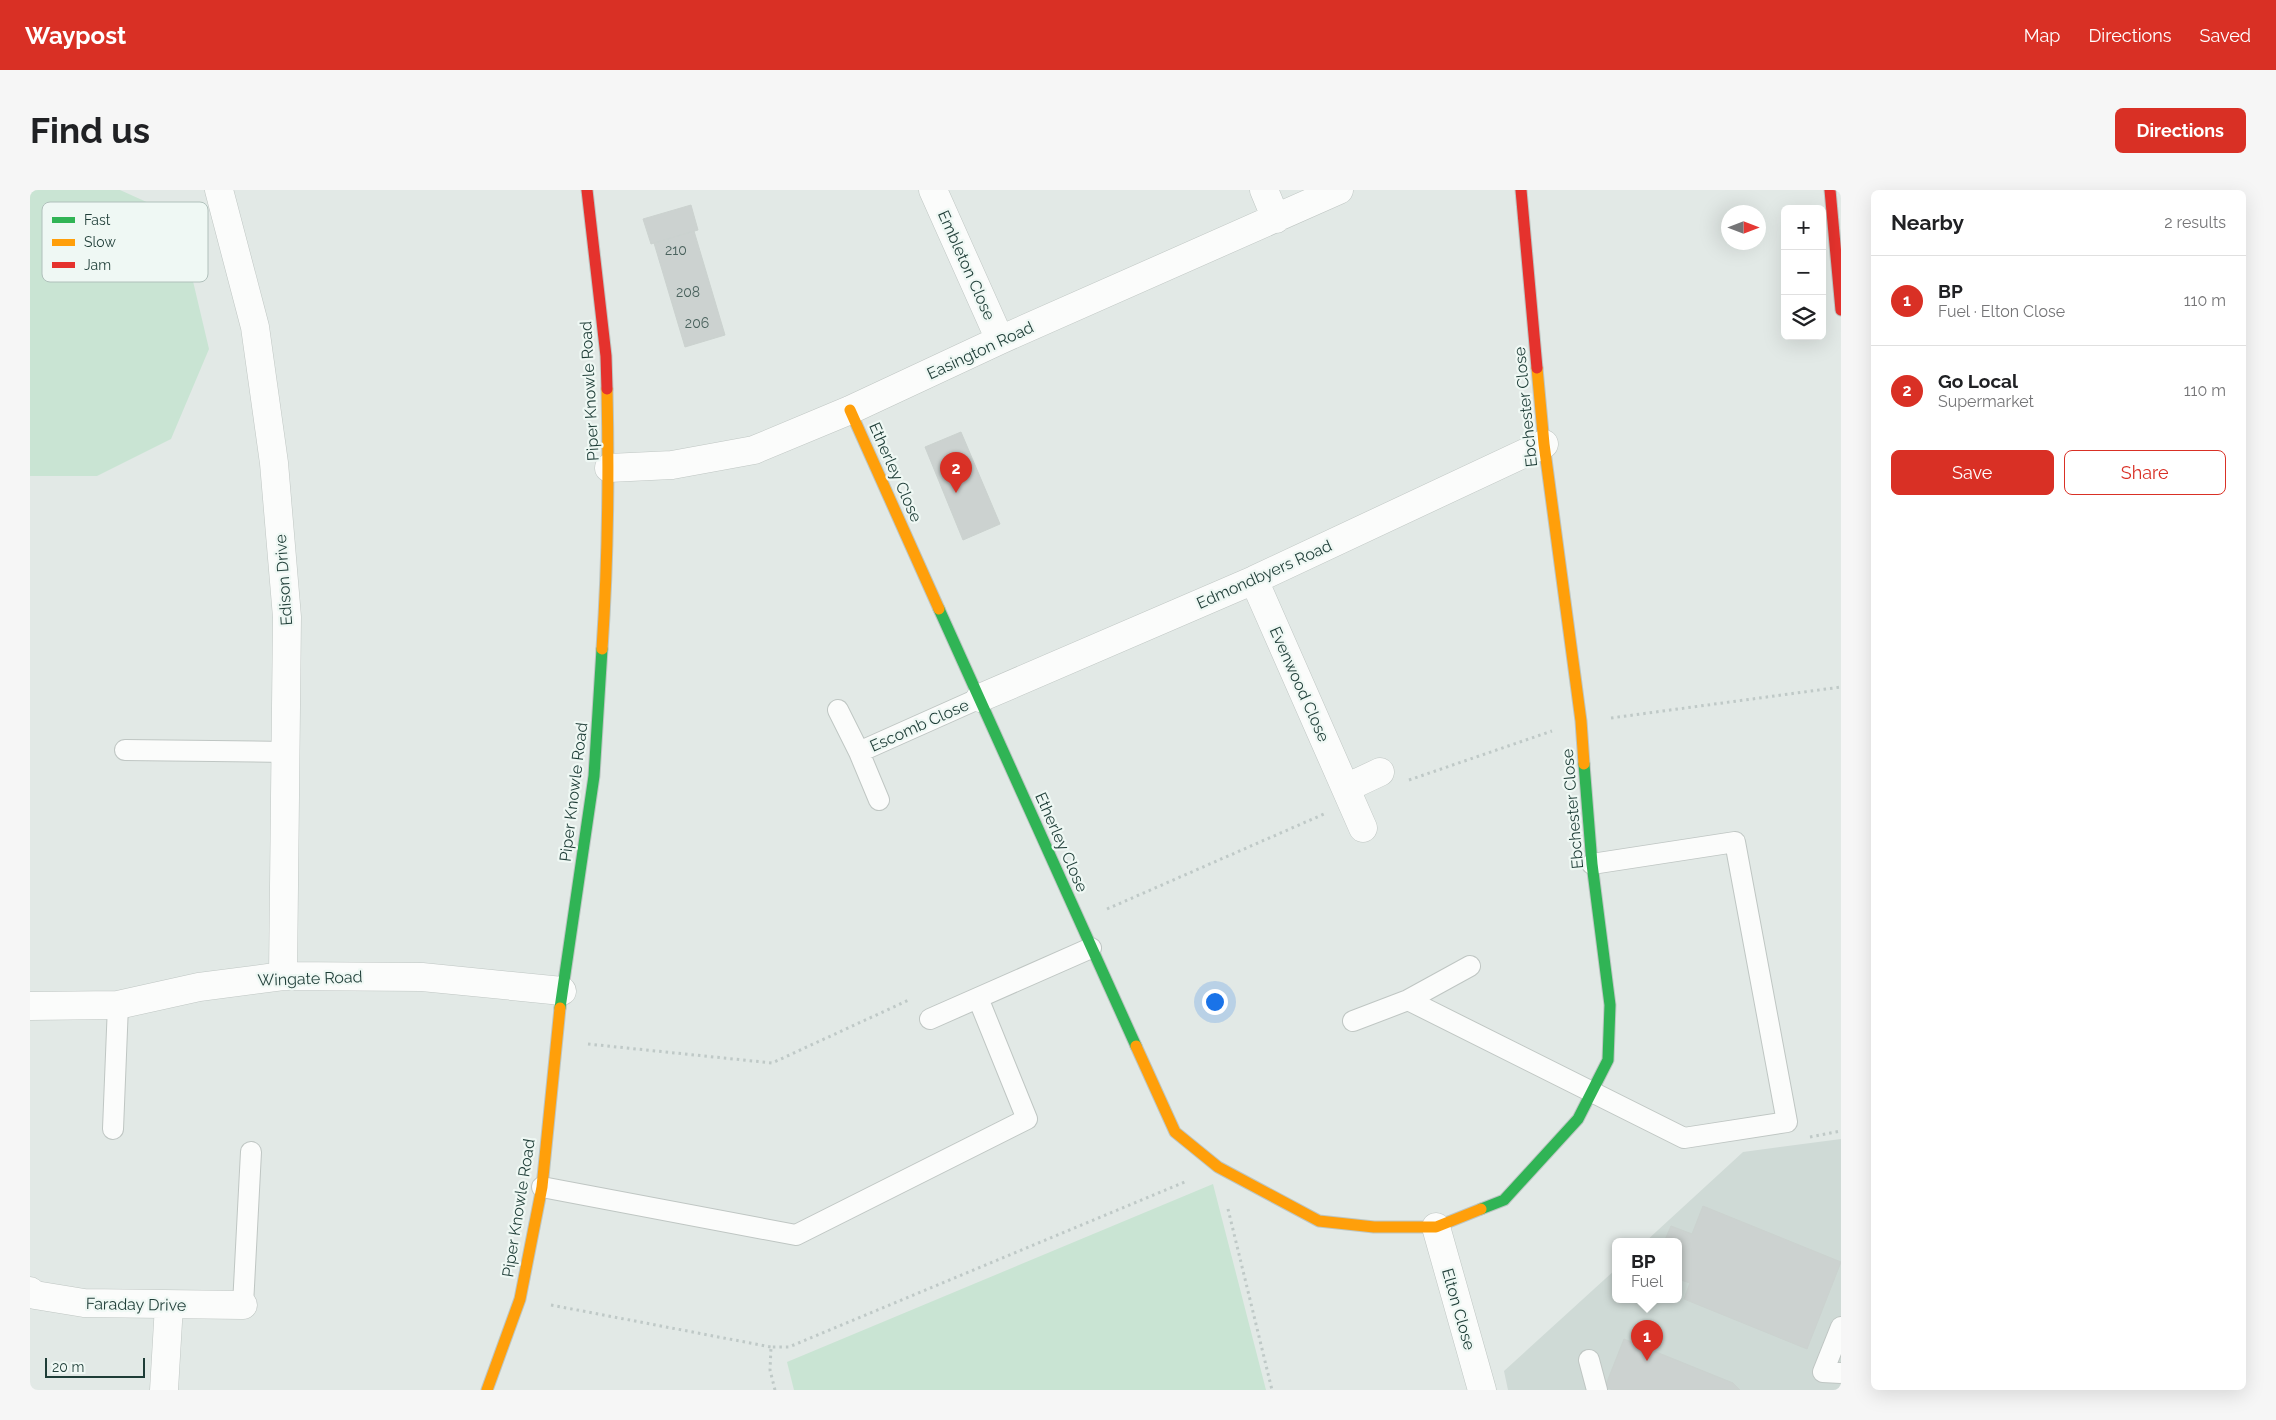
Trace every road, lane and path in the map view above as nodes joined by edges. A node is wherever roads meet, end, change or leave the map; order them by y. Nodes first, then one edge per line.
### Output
1 (218, 190) edge
2 (587, 190) edge
3 (933, 190) edge
4 (1264, 190) edge
5 (1339, 190) edge
6 (1521, 190) edge
7 (1830, 190) edge
8 (1276, 218) junction
9 (1841, 310) edge
10 (1000, 340) junction
11 (850, 410) junction
12 (1544, 444) junction
13 (609, 468) junction
14 (1254, 580) junction
15 (980, 698) junction
16 (838, 710) dead end
17 (124, 750) dead end
18 (287, 752) junction
19 (859, 752) junction
20 (1380, 772) dead end
21 (1349, 795) junction
22 (879, 800) dead end
23 (1363, 828) dead end
24 (1592, 864) junction
25 (1079, 921) junction
26 (1091, 948) junction
27 (1470, 966) dead end
28 (283, 976) junction
29 (562, 991) junction
30 (978, 998) junction
31 (1408, 1000) junction
32 (118, 1005) junction
33 (30, 1006) edge
34 (930, 1019) joint
35 (1353, 1021) dead end
36 (556, 1041) junction
37 (1592, 1090) junction
38 (114, 1129) dead end
39 (251, 1152) dead end
40 (1218, 1167) junction
41 (542, 1187) junction
42 (1318, 1221) joint
43 (1436, 1228) junction
44 (30, 1291) edge
45 (520, 1298) junction
46 (169, 1305) junction
47 (243, 1305) joint
48 (1841, 1327) edge
49 (771, 1347) junction
50 (1589, 1360) dead end
51 (1841, 1373) edge
52 (164, 1390) edge
53 (487, 1390) edge
54 (775, 1390) edge
55 (1272, 1390) edge
56 (1482, 1390) edge
57 (1597, 1390) edge

1 - 18 street, Edison Drive
2 - 13 street, Piper Knowle Road
3 - 10 street, Embleton Close
4 - 8 street
5 - 8 street, Easington Road
6 - 12 street, Ebchester Close
7 - 9 street
8 - 10 street, Easington Road
10 - 11 street, Easington Road
11 - 13 street, Easington Road
11 - 15 street, Etherley Close
12 - 14 street, Edmondbyers Road
12 - 24 street, Ebchester Close
13 - 29 street, Piper Knowle Road
14 - 15 street, Edmondbyers Road
14 - 21 street, Evenwood Close
15 - 19 lane, Escomb Close
15 - 25 street, Etherley Close
16 - 19 lane, Escomb Close
17 - 18 lane
18 - 28 street, Edison Drive
19 - 22 lane, Escomb Close
20 - 21 street
21 - 23 street, Evenwood Close
21 - 25 path
24 - 37 street, Ebchester Close
24 - 37 lane
25 - 26 street, Etherley Close
26 - 30 lane
26 - 40 street, Etherley Close
27 - 31 lane
28 - 29 street, Wingate Road
28 - 32 street, Wingate Road
29 - 36 street, Piper Knowle Road
30 - 34 lane
30 - 41 lane
31 - 35 lane
31 - 37 lane
32 - 33 street, Wingate Road
32 - 38 lane
34 - 36 path
36 - 41 street, Piper Knowle Road
37 - 43 street, Ebchester Close
39 - 47 lane
40 - 42 street, Etherley Close
40 - 49 path
40 - 55 path
41 - 45 street, Piper Knowle Road
42 - 43 street, Ebchester Close
43 - 56 street, Elton Close
44 - 46 street, Faraday Drive
45 - 49 path
45 - 53 street, Piper Knowle Road
46 - 47 street, Faraday Drive
46 - 52 street
48 - 51 lane
49 - 54 path
50 - 57 lane

